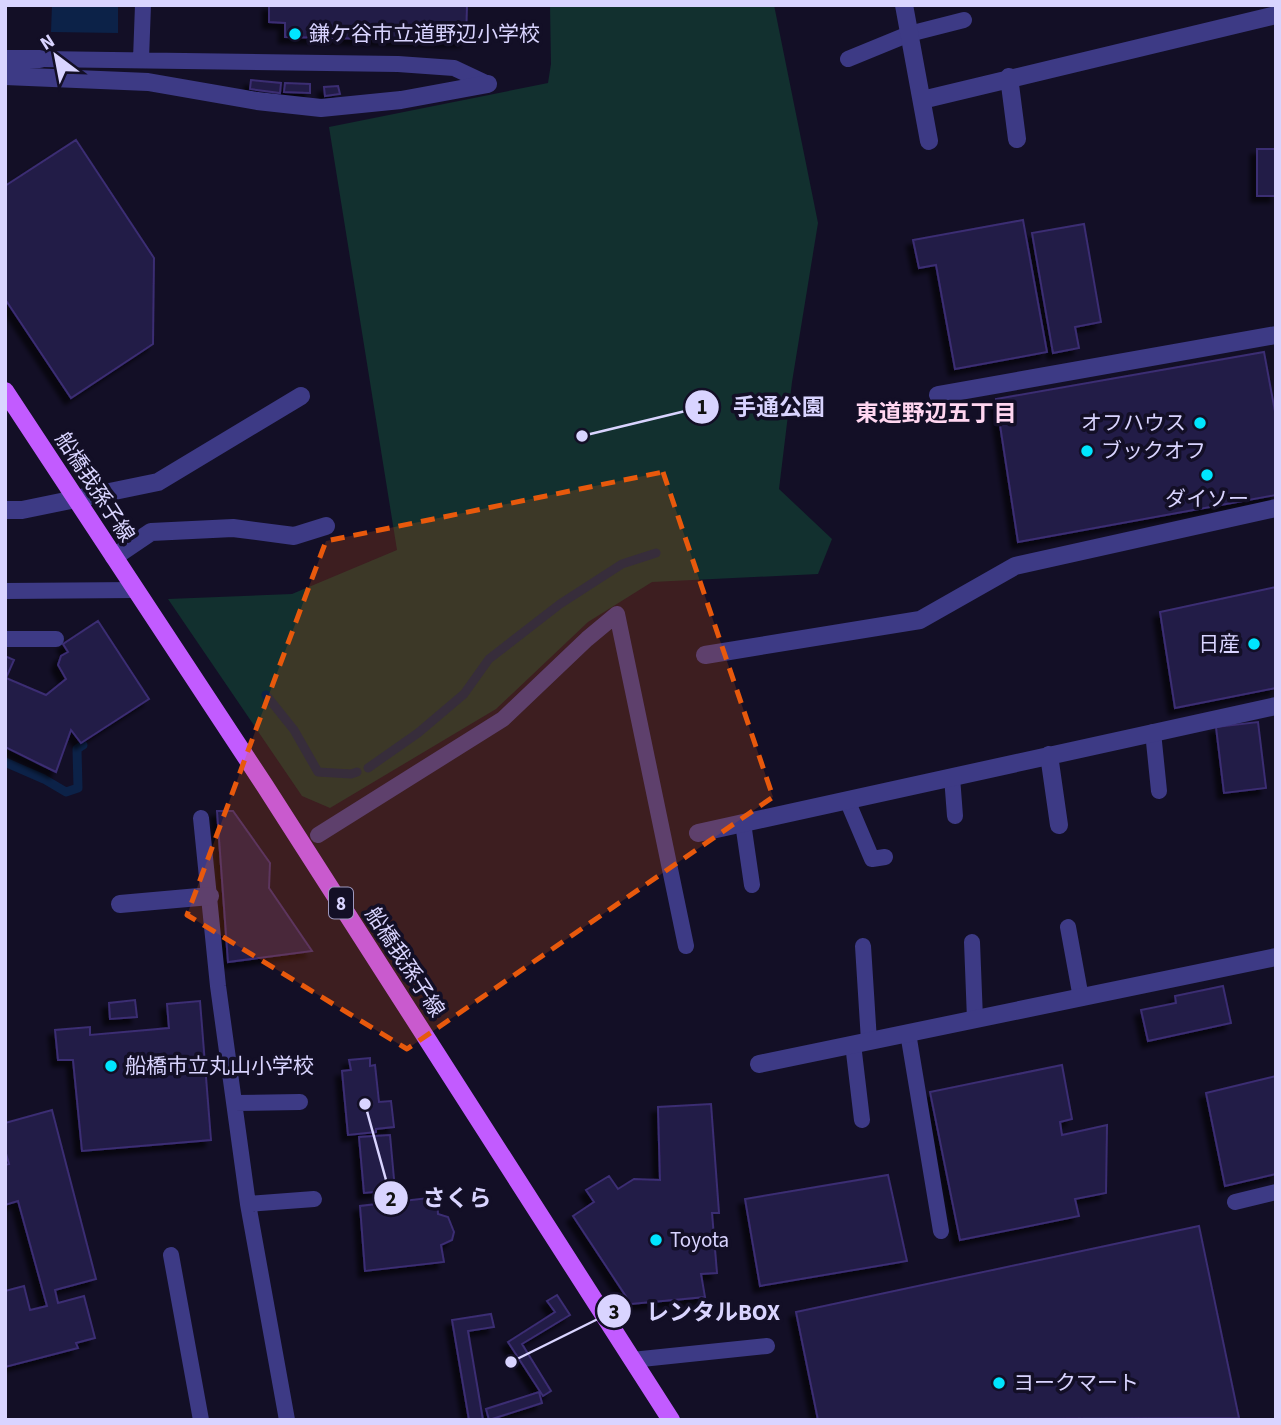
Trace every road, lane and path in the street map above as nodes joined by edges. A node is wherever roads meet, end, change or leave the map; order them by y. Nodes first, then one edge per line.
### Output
1 (143, 5) edge
2 (904, 5) edge
3 (1276, 15) edge
4 (964, 20) dead end
5 (909, 34) junction
6 (5, 59) edge
7 (40, 59) joint
8 (848, 59) dead end
9 (141, 60) junction
10 (5, 76) edge
11 (1009, 77) junction
12 (488, 85) joint
13 (922, 100) junction
14 (1017, 139) dead end
15 (929, 141) dead end
16 (1276, 335) edge
17 (5, 391) edge
18 (938, 395) dead end
19 (301, 396) dead end
20 (75, 498) junction
21 (1276, 509) edge
22 (5, 510) edge
23 (326, 526) dead end
24 (114, 557) junction
25 (136, 590) junction
26 (5, 591) edge
27 (5, 639) edge
28 (56, 639) dead end
29 (705, 656) dead end
30 (1276, 706) edge
31 (1153, 732) junction
32 (1049, 755) junction
33 (952, 777) junction
34 (1160, 792) dead end
35 (847, 800) junction
36 (954, 816) dead end
37 (201, 818) dead end
38 (743, 823) junction
39 (1059, 825) dead end
40 (698, 833) dead end
41 (318, 835) dead end
42 (885, 857) dead end
43 (752, 885) dead end
44 (211, 896) junction
45 (120, 904) dead end
46 (1068, 927) dead end
47 (972, 942) dead end
48 (686, 946) dead end
49 (863, 946) dead end
50 (1276, 957) edge
51 (1081, 998) junction
52 (975, 1019) junction
53 (908, 1033) junction
54 (861, 1043) junction
55 (760, 1063) dead end
56 (300, 1102) dead end
57 (234, 1103) junction
58 (862, 1121) dead end
59 (1276, 1192) edge
60 (314, 1199) dead end
61 (1235, 1202) dead end
62 (248, 1204) junction
63 (942, 1231) dead end
64 (171, 1255) dead end
65 (767, 1346) dead end
66 (632, 1360) junction
67 (201, 1420) edge
68 (287, 1420) edge
69 (671, 1420) edge

1 - 9 lane
2 - 5 street
3 - 11 street
4 - 5 lane
5 - 8 lane
5 - 13 street
6 - 7 street
7 - 9 lane
9 - 12 lane
10 - 12 street
11 - 13 street
11 - 14 street
13 - 15 street
16 - 18 street
17 - 20 main road, 船橋我孫子線 / 8
19 - 20 street
20 - 22 street
20 - 24 main road, 船橋我孫子線 / 8
21 - 29 street
23 - 24 street
24 - 25 main road, 船橋我孫子線 / 8
25 - 26 lane
25 - 66 main road, 船橋我孫子線 / 8
27 - 28 lane
30 - 31 street
31 - 32 street
31 - 34 lane
32 - 33 street
32 - 39 street
33 - 35 street
33 - 36 lane
35 - 38 street
35 - 42 lane
37 - 44 lane
38 - 40 street
38 - 43 lane
41 - 48 lane
44 - 45 street
44 - 57 lane
46 - 51 lane
47 - 52 lane
49 - 54 lane
50 - 51 street
51 - 52 street
52 - 53 street
53 - 54 street
53 - 63 lane
54 - 55 street
54 - 58 lane
56 - 57 lane
57 - 62 lane
59 - 61 lane
60 - 62 lane
62 - 68 lane
64 - 67 lane
65 - 66 lane
66 - 69 main road, 船橋我孫子線 / 8

